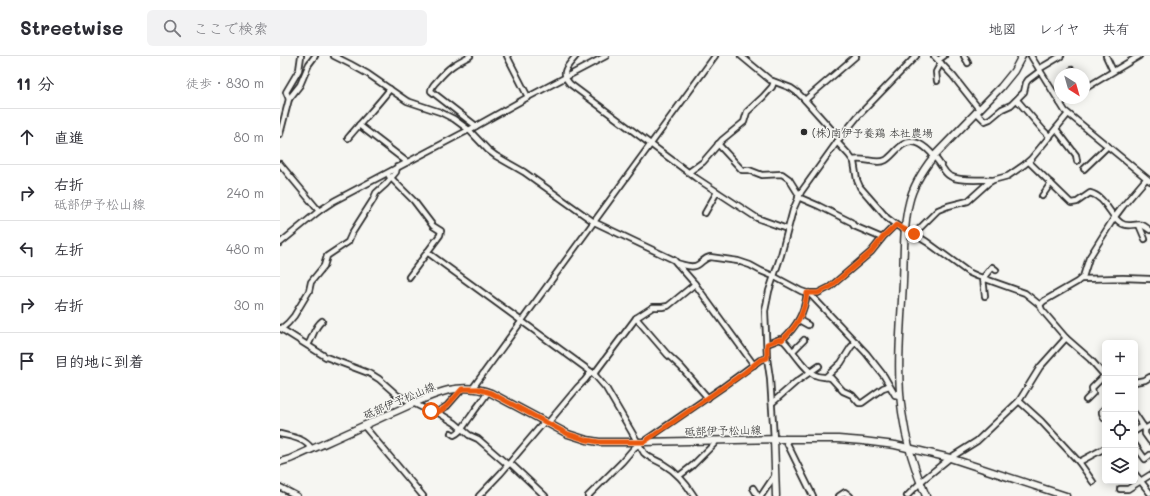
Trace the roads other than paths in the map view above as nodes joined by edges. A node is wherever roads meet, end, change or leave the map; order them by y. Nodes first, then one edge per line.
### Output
1 (301, 56) edge
2 (315, 56) edge
3 (334, 56) edge
4 (470, 56) edge
5 (507, 56) edge
6 (576, 56) edge
7 (606, 56) edge
8 (715, 56) edge
9 (741, 56) edge
10 (856, 56) edge
11 (916, 56) edge
12 (934, 56) edge
13 (944, 56) edge
14 (964, 56) edge
15 (1022, 56) edge
16 (1031, 56) edge
17 (1061, 56) edge
18 (1106, 56) edge
19 (1139, 56) edge
20 (940, 62) junction
21 (968, 63) dead end
22 (1040, 70) junction
23 (1113, 71) junction
24 (565, 78) junction
25 (937, 81) dead end
26 (774, 82) junction
27 (1090, 84) edge
28 (390, 89) junction
29 (1054, 94) edge
30 (528, 97) junction
31 (289, 99) junction
32 (806, 100) junction
33 (1016, 100) junction
34 (1060, 104) edge
35 (978, 110) junction
36 (1068, 114) junction
37 (359, 125) junction
38 (476, 126) junction
39 (1056, 129) junction
40 (469, 130) junction
41 (280, 134) edge
42 (1050, 137) junction
43 (348, 138) dead end
44 (839, 141) junction
45 (650, 144) junction
46 (718, 144) junction
47 (1108, 146) junction
48 (934, 156) junction
49 (853, 160) junction
50 (1077, 161) dead end
51 (407, 162) junction
52 (1029, 162) junction
53 (280, 164) edge
54 (398, 167) junction
55 (1084, 169) dead end
56 (689, 172) junction
57 (386, 173) junction
58 (391, 178) junction
59 (992, 180) junction
60 (1148, 180) edge
61 (1051, 183) junction
62 (717, 192) junction
63 (799, 196) junction
64 (1042, 196) dead end
65 (319, 211) junction
66 (705, 213) dead end
67 (1115, 217) junction
68 (594, 222) junction
69 (896, 225) junction
70 (1139, 225) junction
71 (788, 229) junction
72 (905, 230) junction
73 (1150, 230) edge
74 (914, 234) junction
75 (882, 238) junction
76 (1145, 239) dead end
77 (280, 243) edge
78 (427, 252) junction
79 (677, 262) junction
80 (996, 270) dead end
81 (773, 276) junction
82 (409, 277) dead end
83 (983, 278) junction
84 (1081, 279) junction
85 (1150, 279) edge
86 (694, 284) junction
87 (808, 293) junction
88 (986, 296) dead end
89 (1040, 305) junction
90 (636, 318) junction
91 (799, 320) junction
92 (322, 321) dead end
93 (521, 321) junction
94 (808, 325) dead end
95 (280, 329) edge
96 (1066, 338) junction
97 (782, 340) junction
98 (804, 340) dead end
99 (856, 342) junction
100 (767, 344) junction
101 (308, 345) junction
102 (793, 351) junction
103 (767, 358) junction
104 (754, 364) junction
105 (819, 366) dead end
106 (810, 372) junction
107 (593, 373) junction
108 (1102, 373) edge
109 (826, 377) junction
110 (1150, 377) edge
111 (1102, 379) edge
112 (1138, 381) edge
113 (889, 386) junction
114 (462, 389) junction
115 (472, 389) junction
116 (488, 392) junction
117 (900, 396) junction
118 (708, 398) junction
119 (1086, 400) dead end
120 (1019, 401) junction
121 (414, 403) junction
122 (772, 403) junction
123 (437, 412) junction
124 (1138, 418) edge
125 (546, 422) junction
126 (364, 426) junction
127 (1146, 427) edge
128 (461, 428) junction
129 (451, 433) dead end
130 (280, 434) edge
131 (774, 439) junction
132 (785, 439) junction
133 (715, 440) junction
134 (1150, 441) edge
135 (640, 443) junction
136 (909, 448) junction
137 (1137, 448) edge
138 (312, 449) junction
139 (1102, 450) edge
140 (1150, 455) edge
141 (950, 458) junction
142 (280, 462) edge
143 (1079, 462) junction
144 (509, 464) junction
145 (775, 475) junction
146 (1150, 475) edge
147 (679, 476) junction
148 (1138, 478) edge
149 (1093, 482) dead end
150 (1141, 482) junction
151 (920, 483) junction
152 (280, 488) edge
153 (753, 488) dead end
154 (1120, 489) dead end
155 (1150, 493) edge
156 (297, 496) edge
157 (423, 496) edge
158 (479, 496) edge
159 (545, 496) edge
160 (588, 496) edge
161 (694, 496) edge
162 (759, 496) edge
163 (776, 496) edge
164 (813, 496) edge
165 (839, 496) edge
166 (850, 496) edge
167 (908, 496) edge
168 (926, 496) edge
169 (1066, 496) edge

1 - 31 street
2 - 31 street
3 - 28 street
4 - 38 street
5 - 30 street
6 - 24 street
7 - 24 street
8 - 45 street
9 - 26 street
10 - 32 street
11 - 44 street
12 - 20 street
13 - 20 street
14 - 21 street
15 - 35 main road
16 - 22 street
17 - 22 street
18 - 23 street
19 - 23 street
20 - 25 street
20 - 35 street
22 - 29 street
22 - 33 street
23 - 27 street
24 - 30 street
24 - 45 street
26 - 32 street
26 - 46 street
28 - 37 street
28 - 40 street
30 - 38 street
31 - 41 street
32 - 44 street
33 - 35 street
33 - 42 street
34 - 36 street
35 - 48 main road
36 - 39 street
36 - 47 street
37 - 43 street
37 - 51 street
38 - 40 street
39 - 42 street
39 - 50 street
40 - 51 street
40 - 68 street
42 - 52 street
44 - 49 street
44 - 63 street
45 - 56 street
45 - 68 street
46 - 56 street
46 - 63 street
47 - 55 street
47 - 60 street
48 - 49 street
48 - 59 street
48 - 72 main road
49 - 69 street
51 - 54 street
52 - 59 street
52 - 61 street
53 - 65 street
54 - 57 street
54 - 58 street
56 - 62 street
57 - 58 street
57 - 65 street
58 - 78 street
58 - 95 street
59 - 74 street
60 - 67 street
61 - 64 street
61 - 67 street
62 - 66 street
62 - 71 street
63 - 71 street
63 - 75 street
65 - 77 street
67 - 70 street
67 - 84 street
68 - 79 street
68 - 93 street
69 - 72 street
69 - 75 street
70 - 73 street
70 - 76 street
71 - 81 street
72 - 74 street
72 - 117 main road
74 - 83 street
75 - 87 street
78 - 82 street
78 - 93 street
79 - 81 street
79 - 86 street
80 - 83 street
81 - 87 street
81 - 100 street
83 - 88 street
83 - 89 street
84 - 85 street
84 - 89 street
86 - 90 street
86 - 104 street
87 - 91 street
87 - 99 street
89 - 96 street
90 - 107 street
90 - 118 street
91 - 94 street
91 - 97 street
92 - 101 street
93 - 107 street
93 - 115 street
95 - 101 street
96 - 108 street
96 - 120 street
97 - 100 street
97 - 102 street
98 - 102 street
99 - 109 street
99 - 113 street
100 - 103 street
101 - 121 street
102 - 106 street
103 - 104 street
103 - 122 street
104 - 118 street
105 - 106 street
106 - 109 street
106 - 122 street
107 - 125 street
107 - 135 street
109 - 113 street
110 - 112 street
111 - 119 street
113 - 117 street
114 - 115 main road, 砥部伊予松山線
114 - 121 main road, 砥部伊予松山線
114 - 123 street
115 - 116 main road, 砥部伊予松山線
116 - 125 main road, 砥部伊予松山線
116 - 128 street
117 - 136 main road
118 - 135 street
120 - 141 street
120 - 143 street
121 - 123 street
121 - 126 main road, 砥部伊予松山線
122 - 131 street
123 - 128 street
124 - 127 street
125 - 135 main road, 砥部伊予松山線
125 - 144 street
126 - 138 main road, 砥部伊予松山線
126 - 157 street
127 - 134 street
128 - 129 street
128 - 144 street
130 - 138 street
131 - 132 main road, 砥部伊予松山線
131 - 133 main road, 砥部伊予松山線
131 - 145 main road
132 - 136 main road, 砥部伊予松山線
132 - 164 street
133 - 135 main road, 砥部伊予松山線
133 - 147 street
135 - 147 street
135 - 160 street
136 - 141 main road, 砥部伊予松山線
136 - 151 main road
137 - 140 street
138 - 142 main road, 砥部伊予松山線
139 - 143 street
141 - 151 street
141 - 169 main road, 砥部伊予松山線
143 - 149 street
144 - 158 street
144 - 159 street
145 - 162 street
145 - 163 main road
146 - 150 street
147 - 161 street
148 - 150 street
150 - 154 street
150 - 155 street
151 - 167 street
151 - 168 main road
152 - 156 street
153 - 162 street
165 - 166 street

